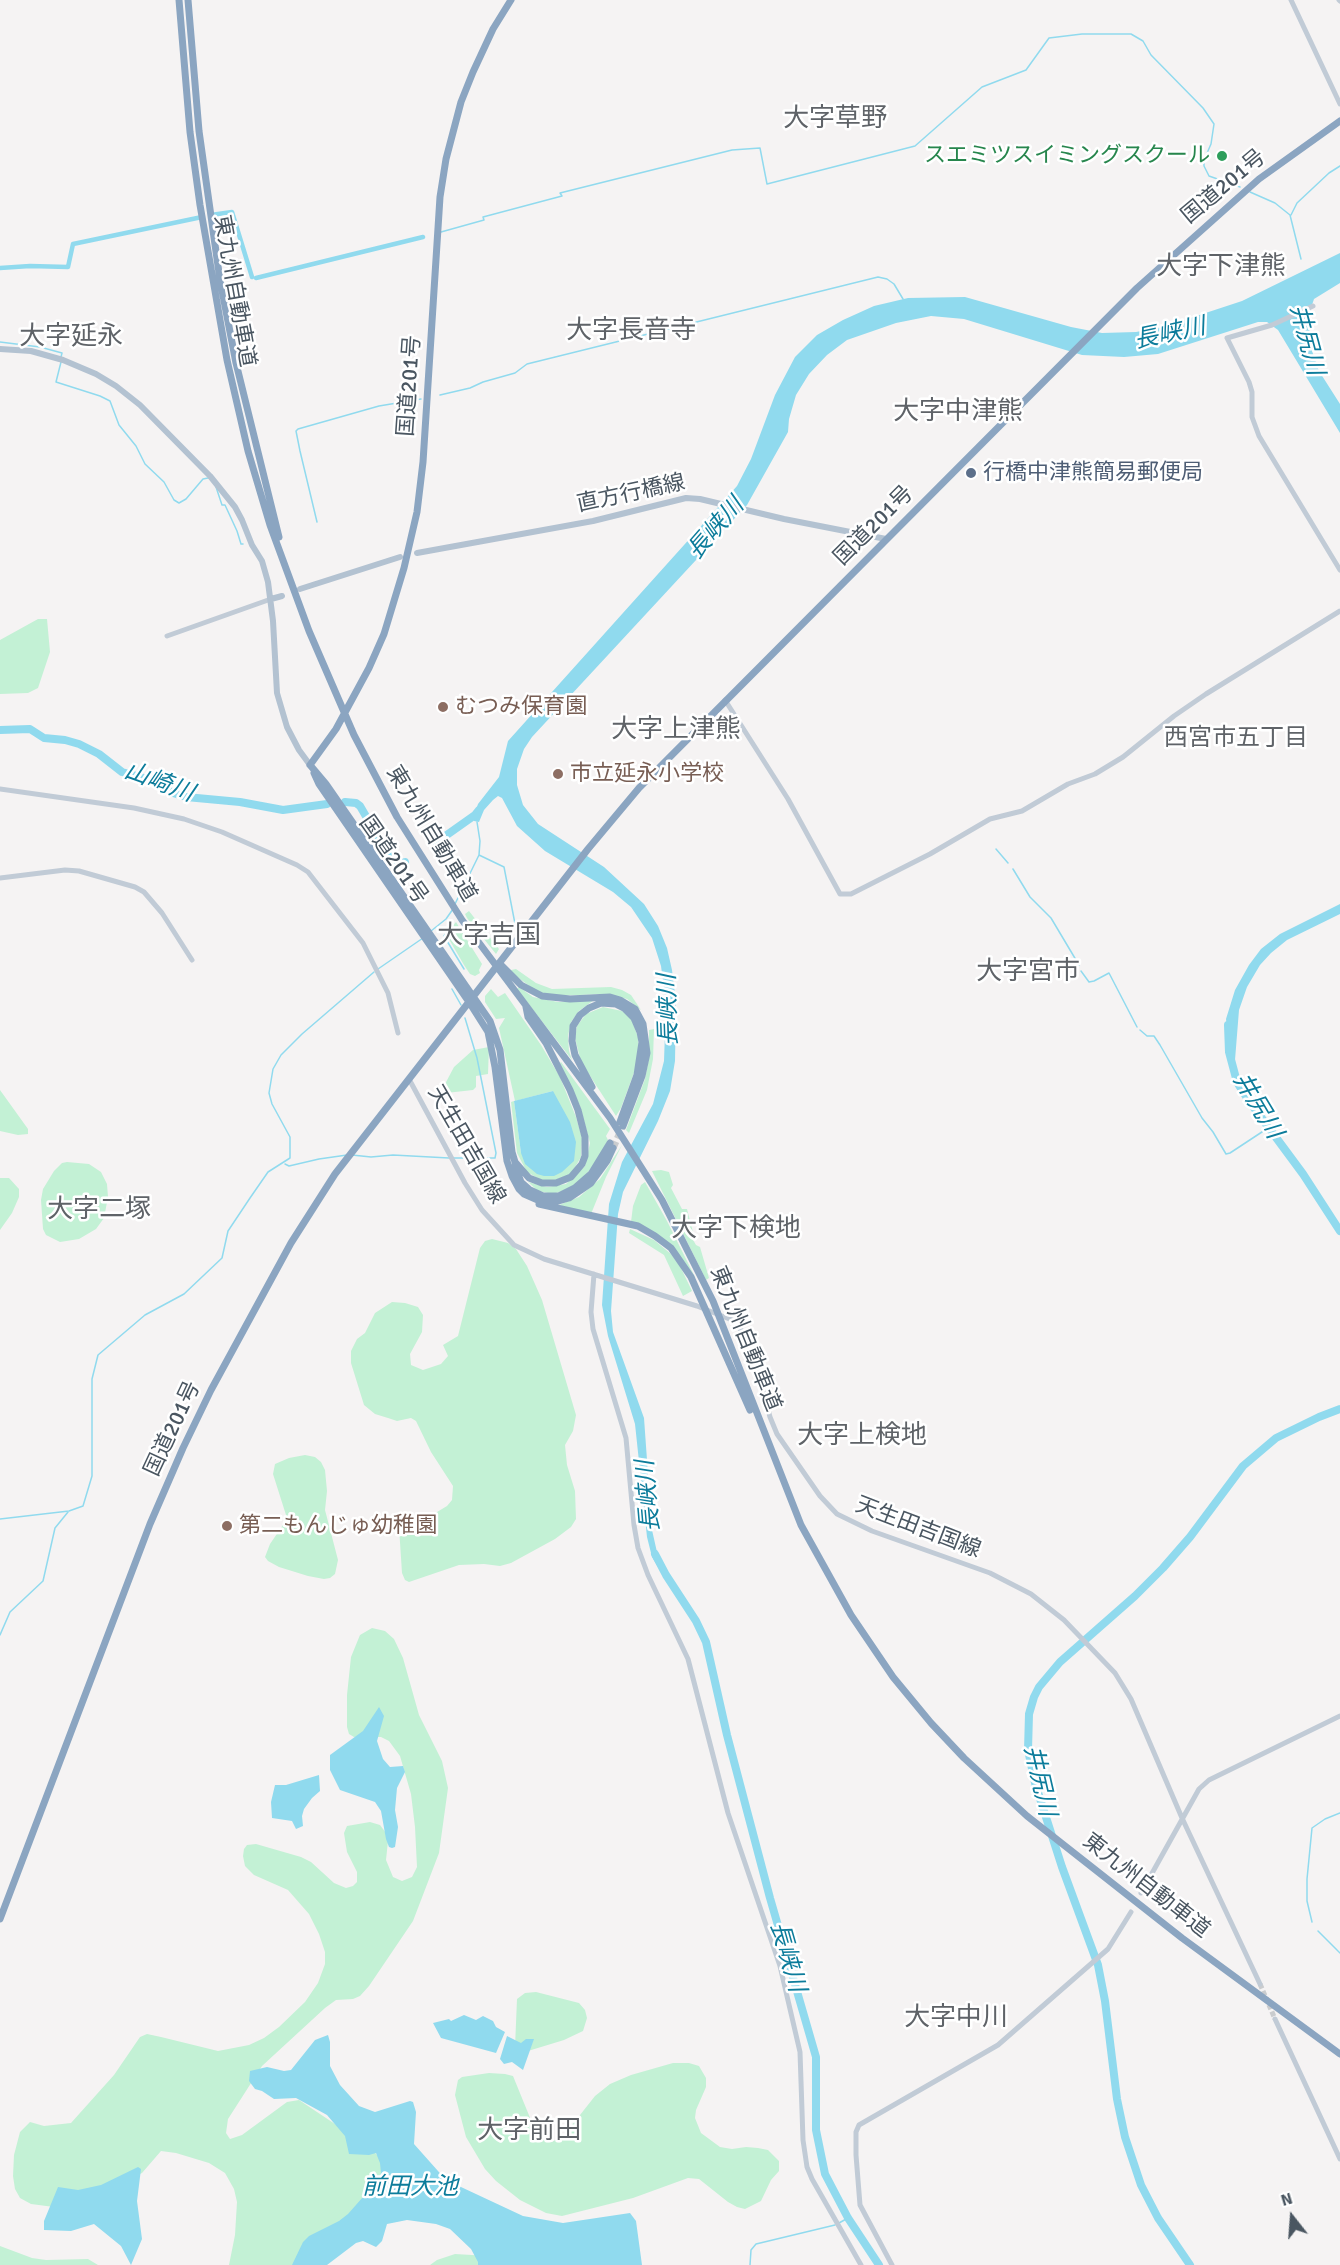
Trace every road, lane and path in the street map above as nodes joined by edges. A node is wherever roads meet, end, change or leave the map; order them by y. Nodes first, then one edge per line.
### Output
1 (179, 0) edge
2 (188, 0) edge
3 (511, 0) edge
4 (1291, 0) edge
5 (1340, 104) edge
6 (1340, 121) edge
7 (1313, 306) dead end
8 (0, 349) edge
9 (886, 539) junction
10 (417, 553) dead end
11 (400, 557) dead end
12 (1340, 570) edge
13 (291, 580) junction
14 (300, 589) dead end
15 (282, 596) dead end
16 (271, 599) junction
17 (1340, 611) edge
18 (167, 636) dead end
19 (725, 700) junction
20 (310, 765) junction
21 (0, 789) edge
22 (0, 878) edge
23 (192, 960) dead end
24 (504, 973) junction
25 (471, 999) junction
26 (526, 1005) junction
27 (398, 1033) dead end
28 (409, 1079) junction
29 (610, 1118) junction
30 (512, 1152) junction
31 (524, 1194) junction
32 (594, 1274) junction
33 (780, 1475) junction
34 (1340, 1716) edge
35 (1182, 1818) junction
36 (1141, 1893) dead end
37 (1131, 1912) dead end
38 (0, 1919) edge
39 (1260, 1984) tunnel mouth
40 (1275, 2019) tunnel mouth
41 (1340, 2054) edge
42 (1340, 2158) edge
43 (861, 2265) edge
44 (892, 2265) edge

1 - 13 highway, 東九州自動車道
2 - 13 highway, 東九州自動車道
3 - 20 highway, 国道201号
4 - 5 street
6 - 9 highway, 国道201号
7 - 12 street
8 - 16 main road
9 - 10 main road, 直方行橋線
9 - 19 highway, 国道201号
11 - 14 main road
13 - 24 highway, 東九州自動車道
15 - 16 main road
16 - 18 street
16 - 20 main road
17 - 19 street
19 - 25 highway, 国道201号
20 - 25 highway, 国道201号
21 - 27 street
22 - 23 street
24 - 26 highway, 東九州自動車道
24 - 29 highway
25 - 28 highway, 国道201号
25 - 30 highway
25 - 31 highway
26 - 29 highway, 東九州自動車道
26 - 30 highway
28 - 32 street, 天生田吉国線
28 - 38 highway, 国道201号
29 - 33 highway, 東九州自動車道
30 - 31 highway
31 - 33 highway
32 - 35 street, 天生田吉国線
32 - 43 street
33 - 41 highway, 東九州自動車道
34 - 35 street
35 - 36 street
35 - 39 street, 天生田吉国線
37 - 44 street
40 - 42 street

